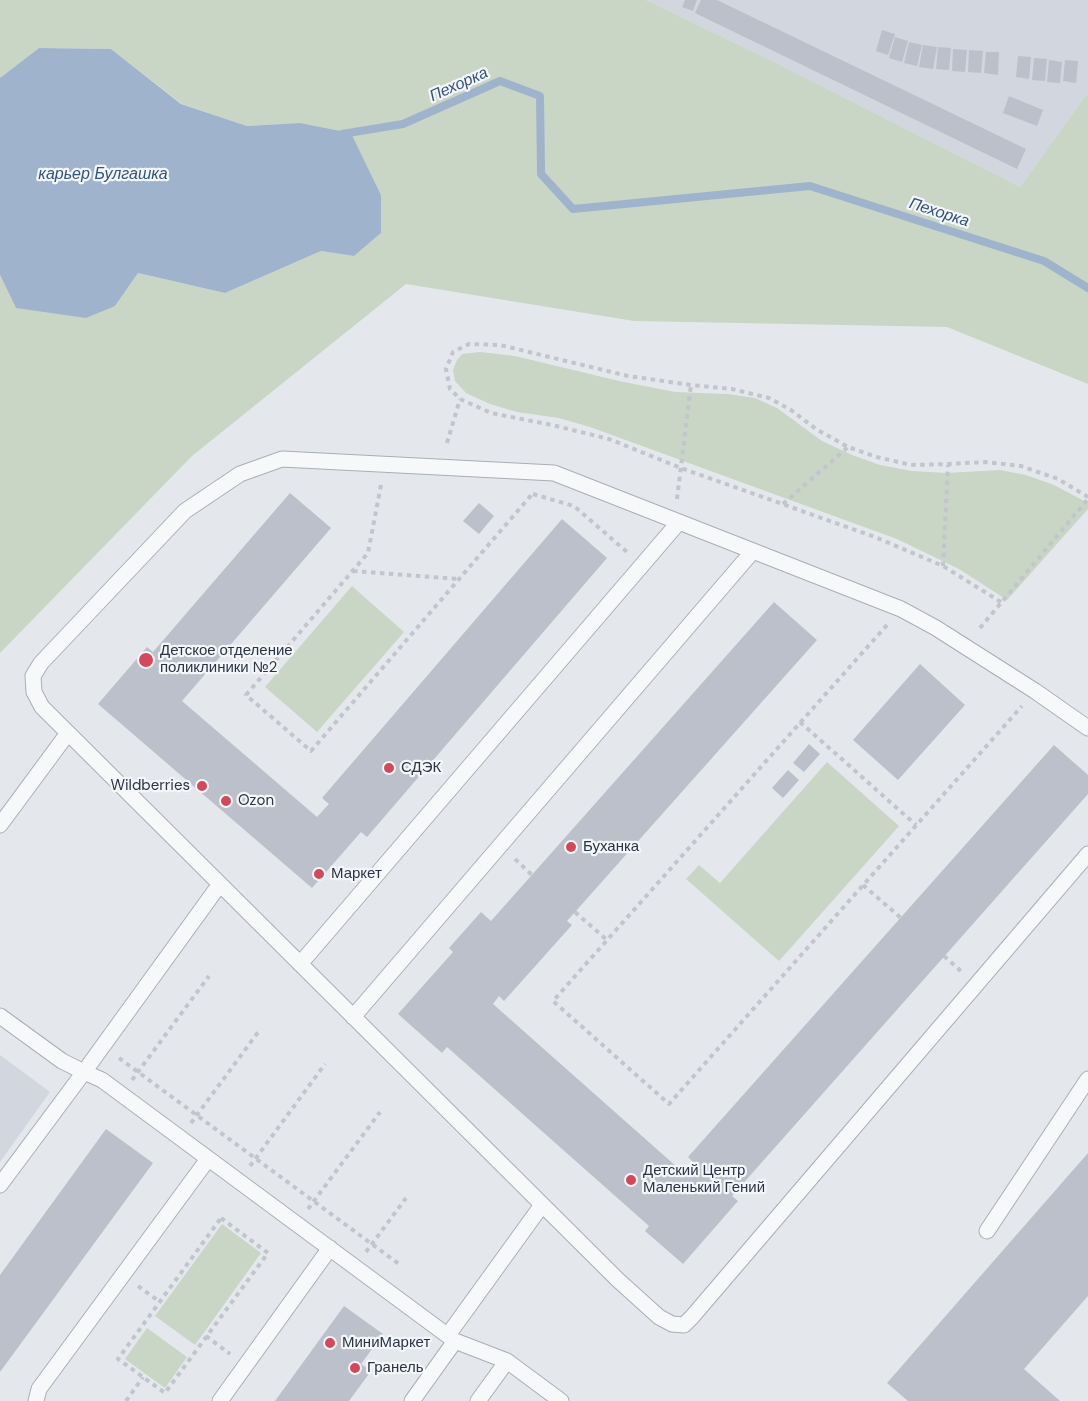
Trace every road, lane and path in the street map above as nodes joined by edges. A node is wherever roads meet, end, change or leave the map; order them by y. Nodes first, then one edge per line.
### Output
1 (691, 386) junction
2 (460, 399) junction
3 (447, 443) dead end
4 (848, 447) junction
5 (385, 464) junction
6 (948, 464) junction
7 (681, 468) junction
8 (550, 473) junction
9 (533, 494) junction
10 (1088, 498) edge
11 (677, 500) dead end
12 (783, 505) junction
13 (679, 522) junction
14 (753, 551) junction
15 (642, 564) junction
16 (943, 566) junction
17 (353, 571) junction
18 (459, 579) junction
19 (1001, 602) junction
20 (901, 609) junction
21 (980, 627) dead end
22 (1035, 691) junction
23 (800, 722) junction
24 (1088, 728) edge
25 (68, 732) junction
26 (0, 825) edge
27 (916, 825) junction
28 (1088, 854) edge
29 (220, 884) junction
30 (863, 885) junction
31 (575, 912) dead end
32 (901, 918) dead end
33 (607, 940) junction
34 (300, 964) junction
35 (209, 976) dead end
36 (0, 1016) edge
37 (353, 1017) junction
38 (259, 1031) dead end
39 (102, 1046) junction
40 (325, 1064) dead end
41 (84, 1072) junction
42 (138, 1072) junction
43 (1088, 1079) edge
44 (121, 1095) junction
45 (380, 1112) dead end
46 (197, 1115) junction
47 (180, 1138) junction
48 (255, 1158) junction
49 (208, 1159) junction
50 (238, 1181) junction
51 (0, 1185) edge
52 (406, 1198) dead end
53 (314, 1202) junction
54 (542, 1205) junction
55 (297, 1224) junction
56 (987, 1231) dead end
57 (372, 1244) junction
58 (330, 1248) junction
59 (399, 1264) dead end
60 (355, 1267) junction
61 (206, 1336) junction
62 (452, 1338) junction
63 (507, 1361) junction
64 (246, 1365) junction
65 (143, 1377) junction
66 (36, 1401) edge
67 (126, 1401) edge
68 (220, 1401) edge
69 (412, 1401) edge
70 (478, 1401) edge
71 (561, 1401) edge

1 - 2 path
1 - 4 path
1 - 7 path
2 - 3 path
2 - 7 path
4 - 6 path
4 - 12 path
5 - 8 lane
5 - 17 path
5 - 25 lane
6 - 10 path
6 - 16 path
7 - 11 path
7 - 12 path
8 - 9 path
8 - 13 lane
9 - 15 path
9 - 18 path
10 - 19 path
12 - 16 path
13 - 14 lane
13 - 15 lane
14 - 20 lane
14 - 37 lane
15 - 34 lane
16 - 19 path
17 - 18 path
17 - 18 path
19 - 21 path
20 - 22 lane
20 - 23 path
22 - 24 lane
22 - 27 path
23 - 27 path
23 - 33 path
25 - 26 lane
25 - 29 lane
27 - 30 path
28 - 54 lane
29 - 34 lane
29 - 39 lane
30 - 32 path
30 - 33 path
31 - 33 path
34 - 37 lane
35 - 42 path
36 - 41 lane
37 - 54 lane
38 - 46 path
39 - 41 lane
39 - 42 path
40 - 48 path
41 - 44 lane
41 - 51 lane
42 - 44 path
42 - 46 path
43 - 56 lane
44 - 47 lane
45 - 53 path
46 - 47 path
46 - 48 path
47 - 49 lane
48 - 50 path
48 - 53 path
49 - 50 lane
49 - 66 lane
50 - 55 lane
52 - 57 path
53 - 55 path
53 - 57 path
54 - 62 lane
55 - 58 lane
57 - 59 path
57 - 60 path
58 - 60 lane
58 - 64 lane
60 - 62 lane
61 - 64 path
61 - 65 path
61 - 65 path
62 - 63 lane
62 - 69 lane
63 - 70 lane
63 - 71 lane
64 - 68 lane
65 - 67 path

